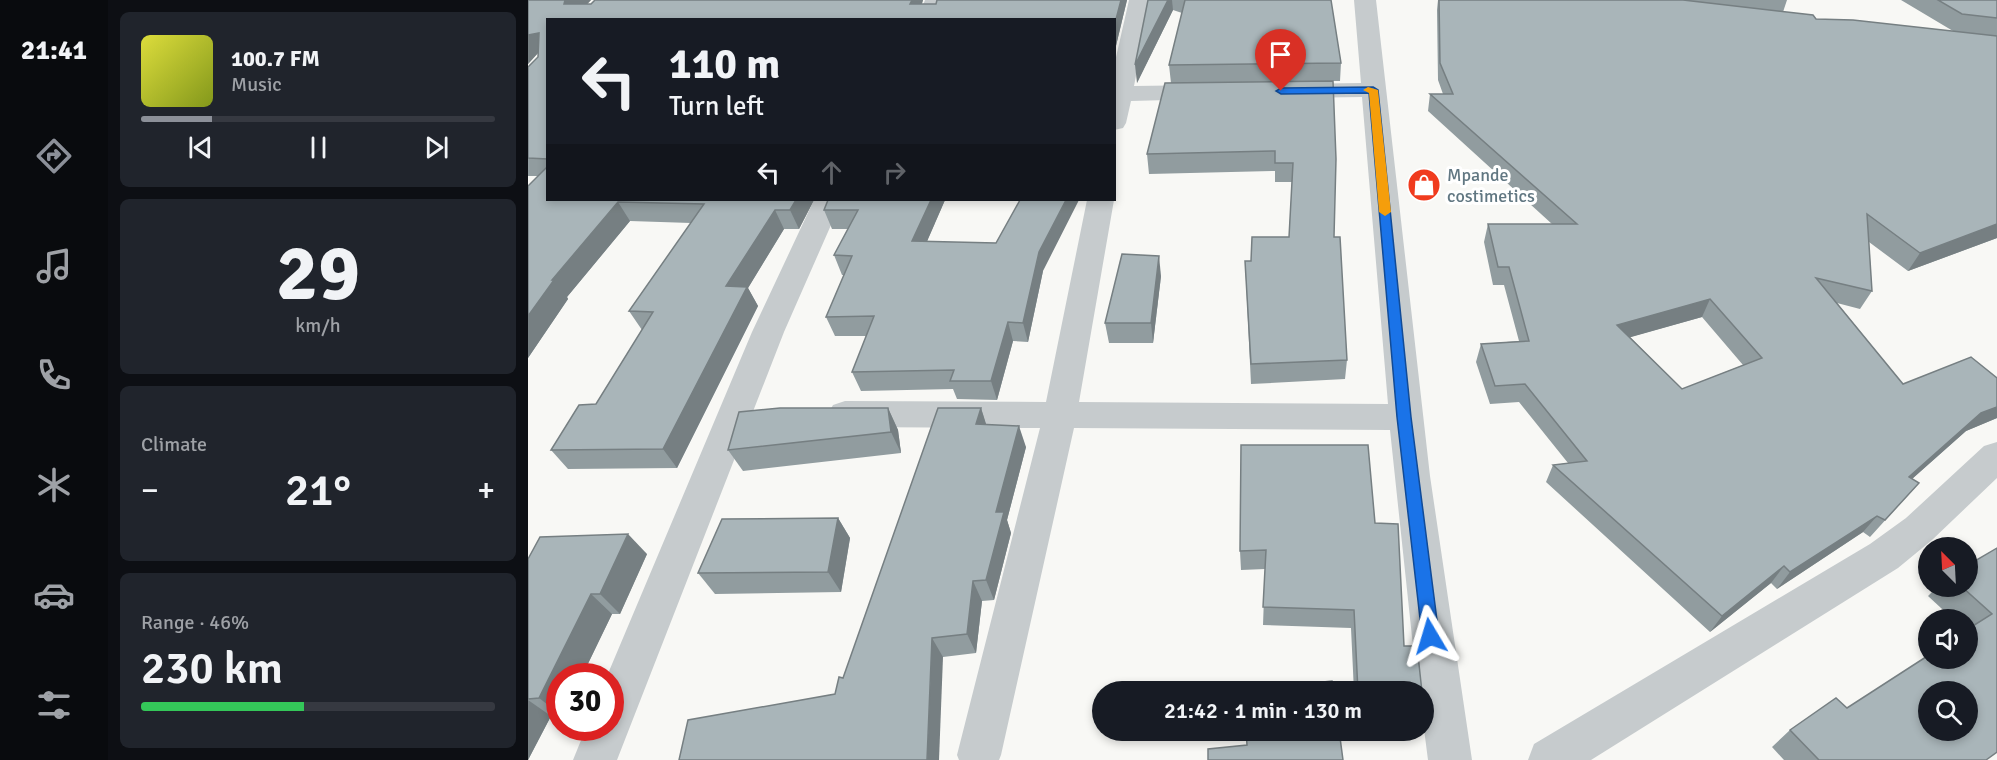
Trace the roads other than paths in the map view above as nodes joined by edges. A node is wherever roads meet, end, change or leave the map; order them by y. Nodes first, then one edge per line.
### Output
1 (936, 0) edge
2 (1140, 0) edge
3 (1365, 0) edge
4 (929, 18) edge
5 (1373, 90) junction
6 (1270, 91) edge
7 (1224, 92) edge
8 (1117, 94) edge
9 (828, 201) edge
10 (1100, 201) edge
11 (735, 414) junction
12 (770, 414) edge
13 (816, 414) edge
14 (1060, 415) junction
15 (1404, 417) junction
16 (1997, 456) edge
17 (624, 687) edge
18 (603, 741) edge
19 (979, 754) dead end
20 (595, 760) edge
21 (1450, 760) edge
22 (1550, 760) edge

1 - 4 street
2 - 8 street
3 - 5 street
5 - 6 street
5 - 15 street
7 - 8 street
9 - 11 street
10 - 14 street
11 - 12 street
11 - 17 street
13 - 14 street
14 - 15 street
14 - 19 street
15 - 21 street
16 - 22 street
18 - 20 street

